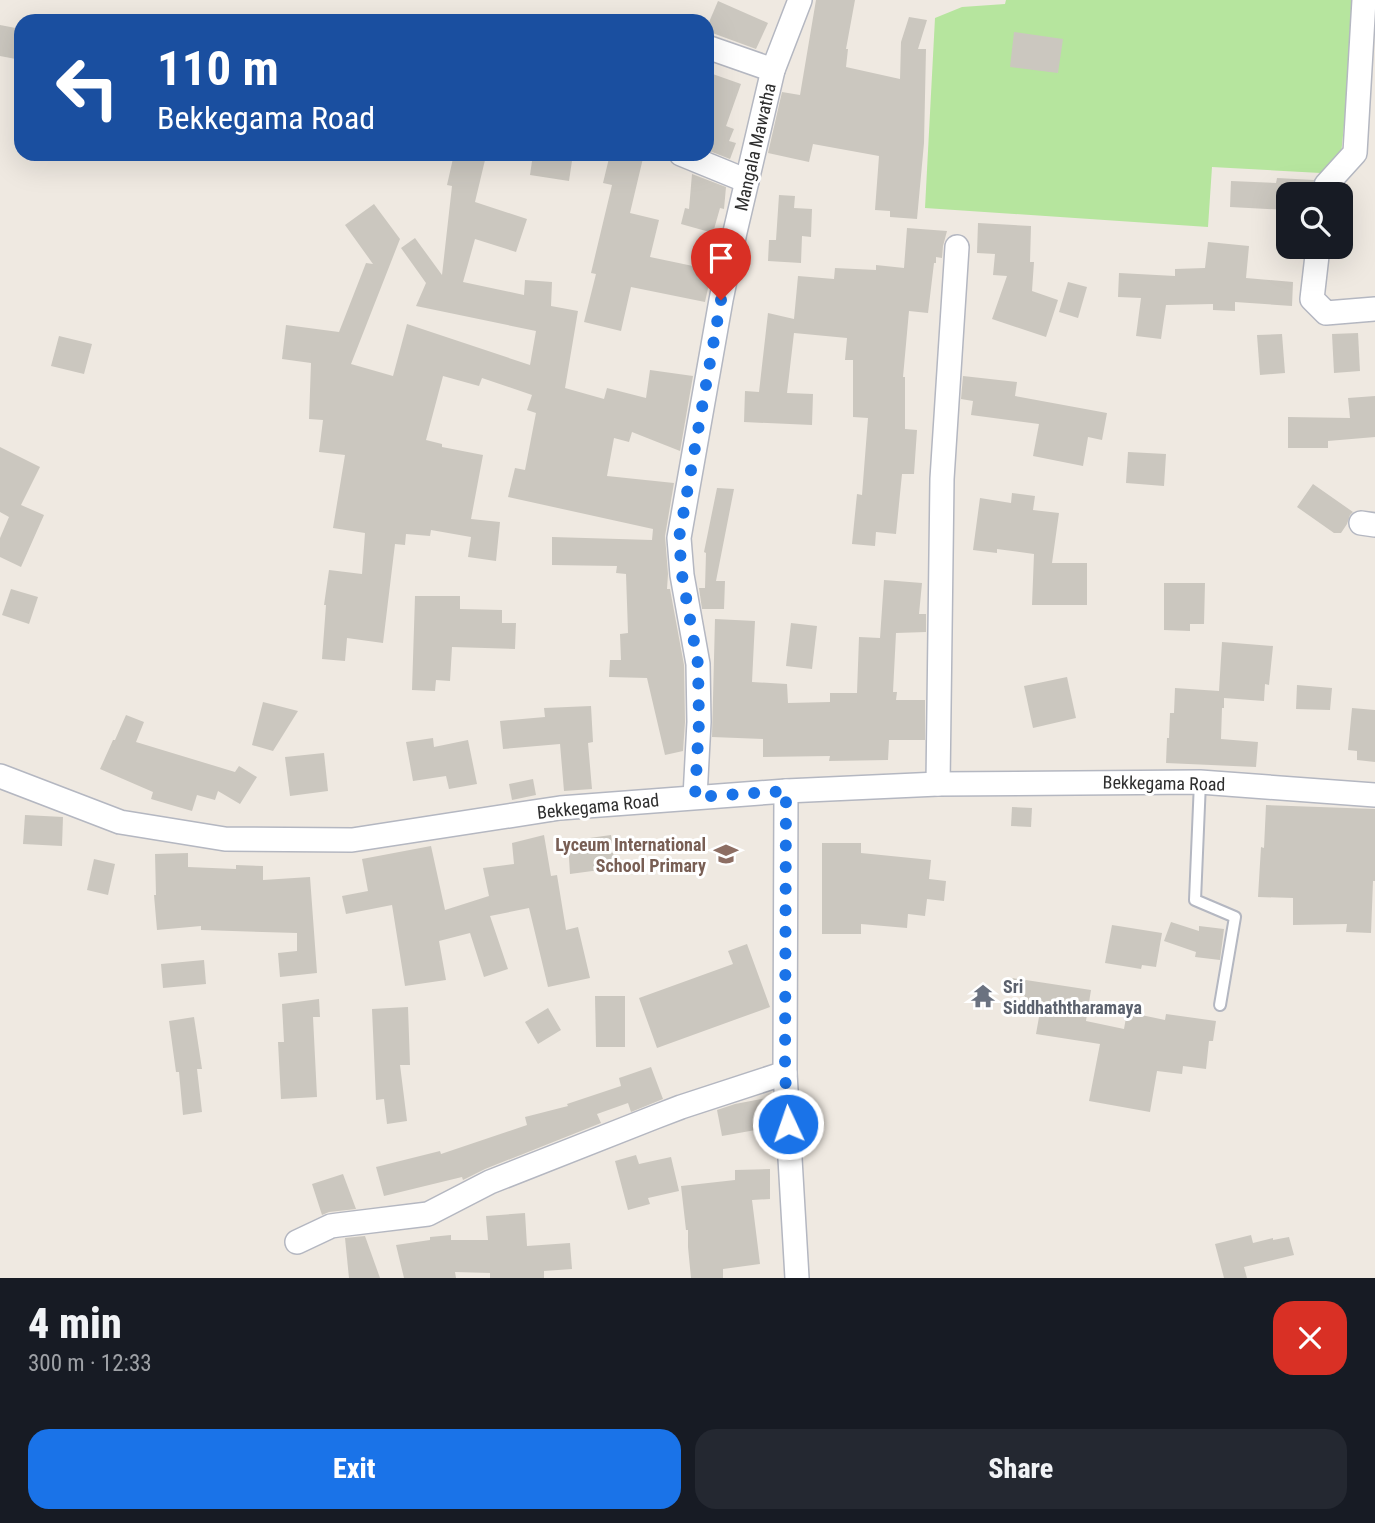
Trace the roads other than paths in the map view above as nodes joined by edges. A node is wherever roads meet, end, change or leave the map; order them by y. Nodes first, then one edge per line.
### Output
1 (800, 0) edge
2 (1364, 0) edge
3 (714, 49) edge
4 (774, 70) junction
5 (698, 161) edge
6 (747, 181) junction
7 (1332, 182) edge
8 (957, 247) dead end
9 (1317, 259) edge
10 (1375, 309) edge
11 (0, 776) edge
12 (1200, 782) junction
13 (938, 784) junction
14 (786, 791) junction
15 (1375, 795) edge
16 (695, 797) junction
17 (1220, 1005) dead end
18 (785, 1073) junction
19 (298, 1242) dead end
20 (797, 1278) edge

1 - 4 street, Mangala Mawatha
2 - 7 street
3 - 4 street
4 - 6 street, Mangala Mawatha
5 - 6 street
6 - 16 street, Mangala Mawatha
8 - 13 street
9 - 10 street
11 - 16 street, Bekkegama Road
12 - 13 street, Bekkegama Road
12 - 15 street, Bekkegama Road
12 - 17 lane
13 - 14 street, Bekkegama Road
14 - 16 street, Bekkegama Road
14 - 18 street
18 - 19 street
18 - 20 street

